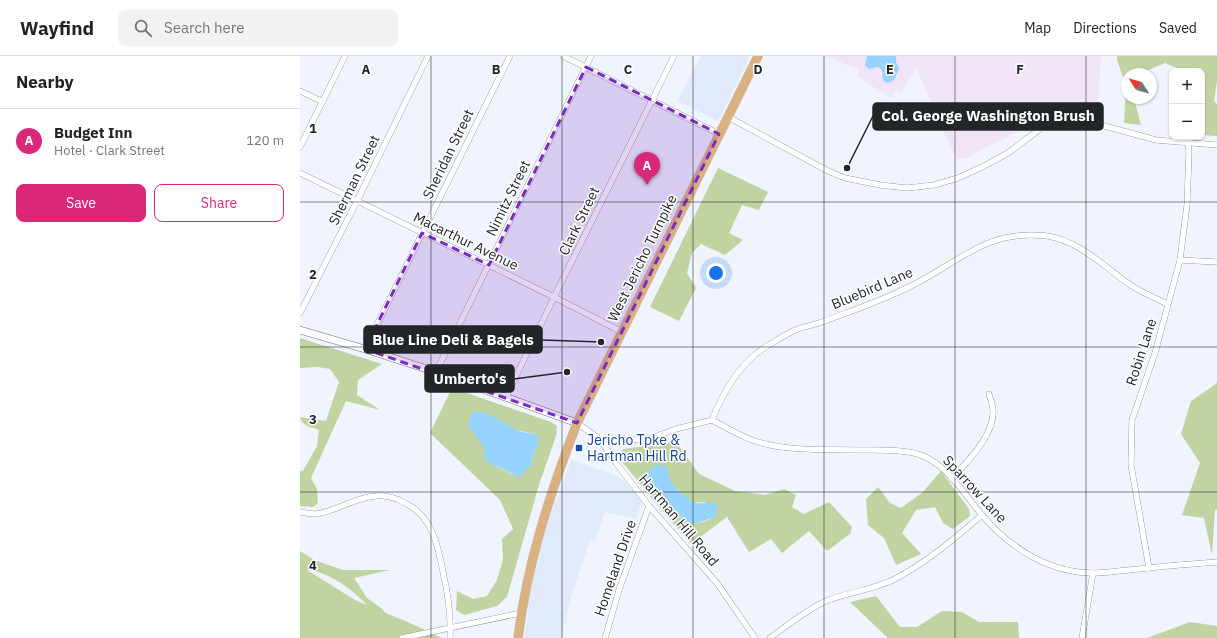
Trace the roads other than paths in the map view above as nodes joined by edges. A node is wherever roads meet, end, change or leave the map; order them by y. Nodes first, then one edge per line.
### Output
1 (345, 56) edge
2 (428, 56) edge
3 (510, 56) edge
4 (563, 56) edge
5 (591, 56) edge
6 (674, 56) edge
7 (758, 56) edge
8 (586, 67) junction
9 (300, 91) edge
10 (652, 100) junction
11 (323, 102) junction
12 (728, 117) junction
13 (719, 134) junction
14 (1188, 143) junction
15 (1217, 145) edge
16 (300, 147) edge
17 (300, 173) edge
18 (357, 201) junction
19 (422, 233) junction
20 (1180, 260) junction
21 (1217, 262) edge
22 (489, 265) junction
23 (554, 297) junction
24 (1167, 304) junction
25 (300, 313) edge
26 (300, 330) edge
27 (622, 332) junction
28 (366, 349) junction
29 (436, 372) junction
30 (989, 394) dead end
31 (506, 397) junction
32 (712, 420) junction
33 (577, 423) junction
34 (604, 445) junction
35 (952, 479) junction
36 (650, 506) junction
37 (300, 512) edge
38 (982, 516) junction
39 (1217, 562) edge
40 (1149, 568) junction
41 (1093, 573) junction
42 (521, 613) junction
43 (451, 627) junction
44 (402, 638) edge
45 (450, 638) edge
46 (518, 638) edge
47 (605, 638) edge
48 (755, 638) edge
49 (770, 638) edge
50 (1082, 638) edge

1 - 11 street
2 - 18 street, Sherman Street
3 - 19 street, Sheridan Street
4 - 8 street
5 - 8 street, Nimitz Street
6 - 10 street, Clark Street
7 - 12 main road, West Jericho Turnpike
8 - 10 street
8 - 22 street, Nimitz Street
9 - 11 street
10 - 13 street
10 - 23 street, Clark Street
11 - 16 street
12 - 13 main road, West Jericho Turnpike
12 - 14 street
13 - 27 main road, West Jericho Turnpike
14 - 15 street
14 - 20 street, Robin Lane
17 - 18 street, Macarthur Avenue
18 - 19 street, Macarthur Avenue
18 - 25 street, Sherman Street
19 - 22 street, Macarthur Avenue
19 - 28 street, Sheridan Street
20 - 21 street
20 - 24 street, Robin Lane
22 - 23 street, Macarthur Avenue
22 - 29 street, Nimitz Street
23 - 27 street, Macarthur Avenue
23 - 31 street, Clark Street
24 - 32 street, Bluebird Lane
24 - 40 street, Robin Lane
26 - 28 street
27 - 33 main road, West Jericho Turnpike
28 - 29 street
29 - 31 street
30 - 35 street
31 - 33 street
32 - 34 street
32 - 35 street, Sparrow Lane
33 - 34 street, Hartman Hill Road
33 - 42 main road, West Jericho Turnpike
34 - 36 street, Hartman Hill Road
35 - 38 street, Sparrow Lane
36 - 47 street, Homeland Drive
36 - 48 street, Hartman Hill Road
37 - 43 street
38 - 41 street, Sparrow Lane
38 - 49 street
39 - 40 street, Sparrow Lane
40 - 41 street, Sparrow Lane
41 - 50 street
42 - 43 street
42 - 46 main road, West Jericho Turnpike
43 - 44 street
43 - 45 street

